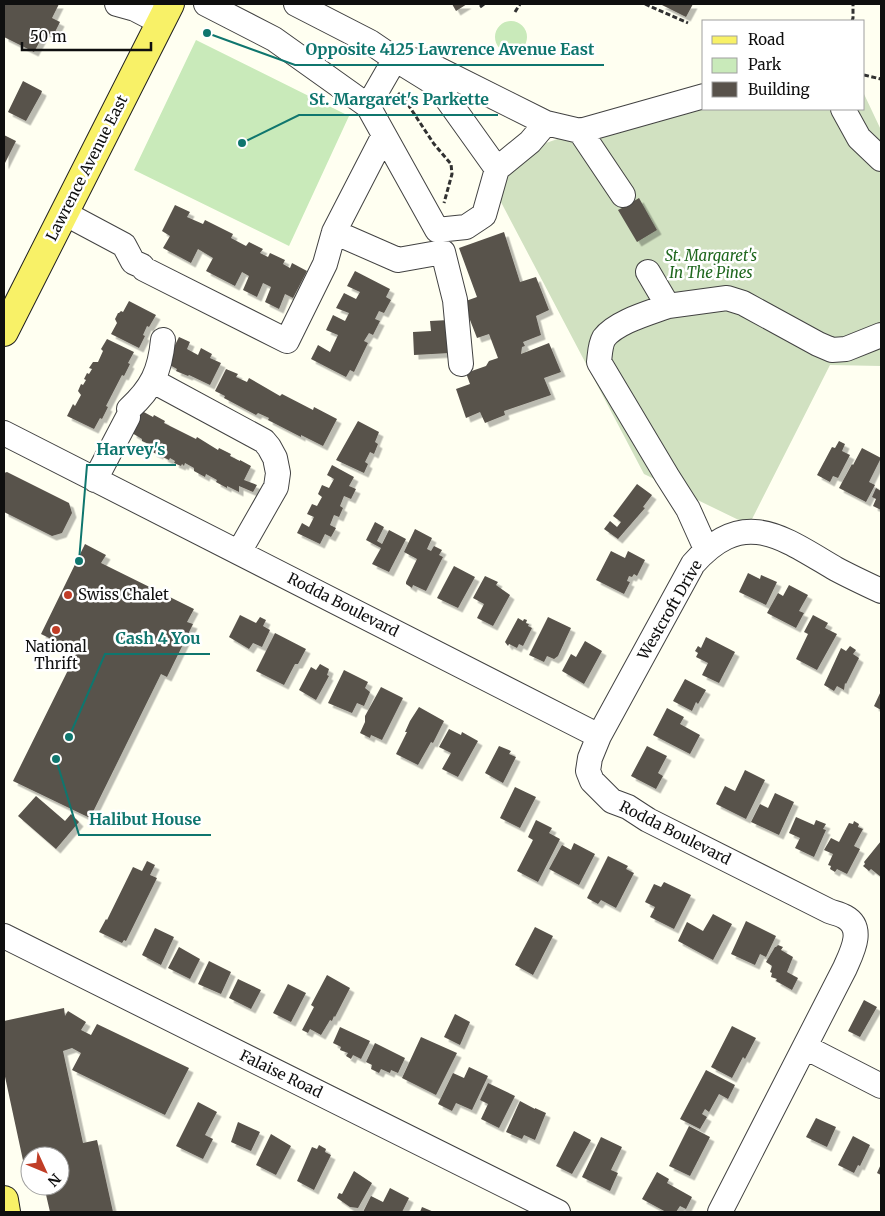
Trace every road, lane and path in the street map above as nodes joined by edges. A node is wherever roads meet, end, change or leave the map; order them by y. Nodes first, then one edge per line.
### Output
1 (117, 4) edge
2 (206, 4) edge
3 (296, 4) edge
4 (484, 4) edge
5 (520, 4) edge
6 (645, 4) edge
7 (853, 4) edge
8 (480, 7) dead end
9 (515, 12) dead end
10 (165, 13) edge
11 (852, 20) edge
12 (688, 23) dead end
13 (389, 69) junction
14 (865, 75) edge
15 (881, 79) edge
16 (702, 97) edge
17 (368, 106) junction
18 (844, 110) edge
19 (546, 123) junction
20 (580, 131) junction
21 (384, 136) junction
22 (881, 159) edge
23 (497, 169) junction
24 (623, 195) dead end
25 (64, 213) junction
26 (334, 232) junction
27 (440, 241) junction
28 (648, 272) dead end
29 (668, 306) junction
30 (4, 332) edge
31 (881, 335) edge
32 (163, 340) dead end
33 (461, 364) dead end
34 (153, 381) junction
35 (4, 433) edge
36 (96, 480) junction
37 (706, 549) junction
38 (239, 552) junction
39 (881, 591) edge
40 (599, 736) junction
41 (4, 936) edge
42 (805, 1047) junction
43 (881, 1086) edge
44 (4, 1200) edge
45 (6, 1212) edge
46 (558, 1212) edge
47 (720, 1212) edge

1 - 10 street
2 - 17 street
3 - 13 street
4 - 8 path
5 - 9 path
6 - 12 path
7 - 11 path
10 - 25 main road, Lawrence Avenue East
13 - 17 street
13 - 19 street
13 - 23 street
13 - 27 path
14 - 15 path
16 - 20 street
17 - 21 street
18 - 22 street
19 - 20 street
19 - 23 street
20 - 24 street
21 - 26 street
21 - 27 street
23 - 27 street
25 - 26 street
25 - 30 main road, Lawrence Avenue East
26 - 27 street
27 - 33 street
28 - 29 street
29 - 31 street
29 - 37 street
32 - 34 street
34 - 36 street
34 - 38 street
35 - 36 street, Rodda Boulevard
36 - 38 street, Rodda Boulevard
37 - 39 street, Westcroft Drive
37 - 40 street, Westcroft Drive
38 - 40 street, Rodda Boulevard
40 - 42 street, Rodda Boulevard
41 - 46 street, Falaise Road
42 - 43 street
42 - 47 street, Rodda Boulevard
44 - 45 main road

